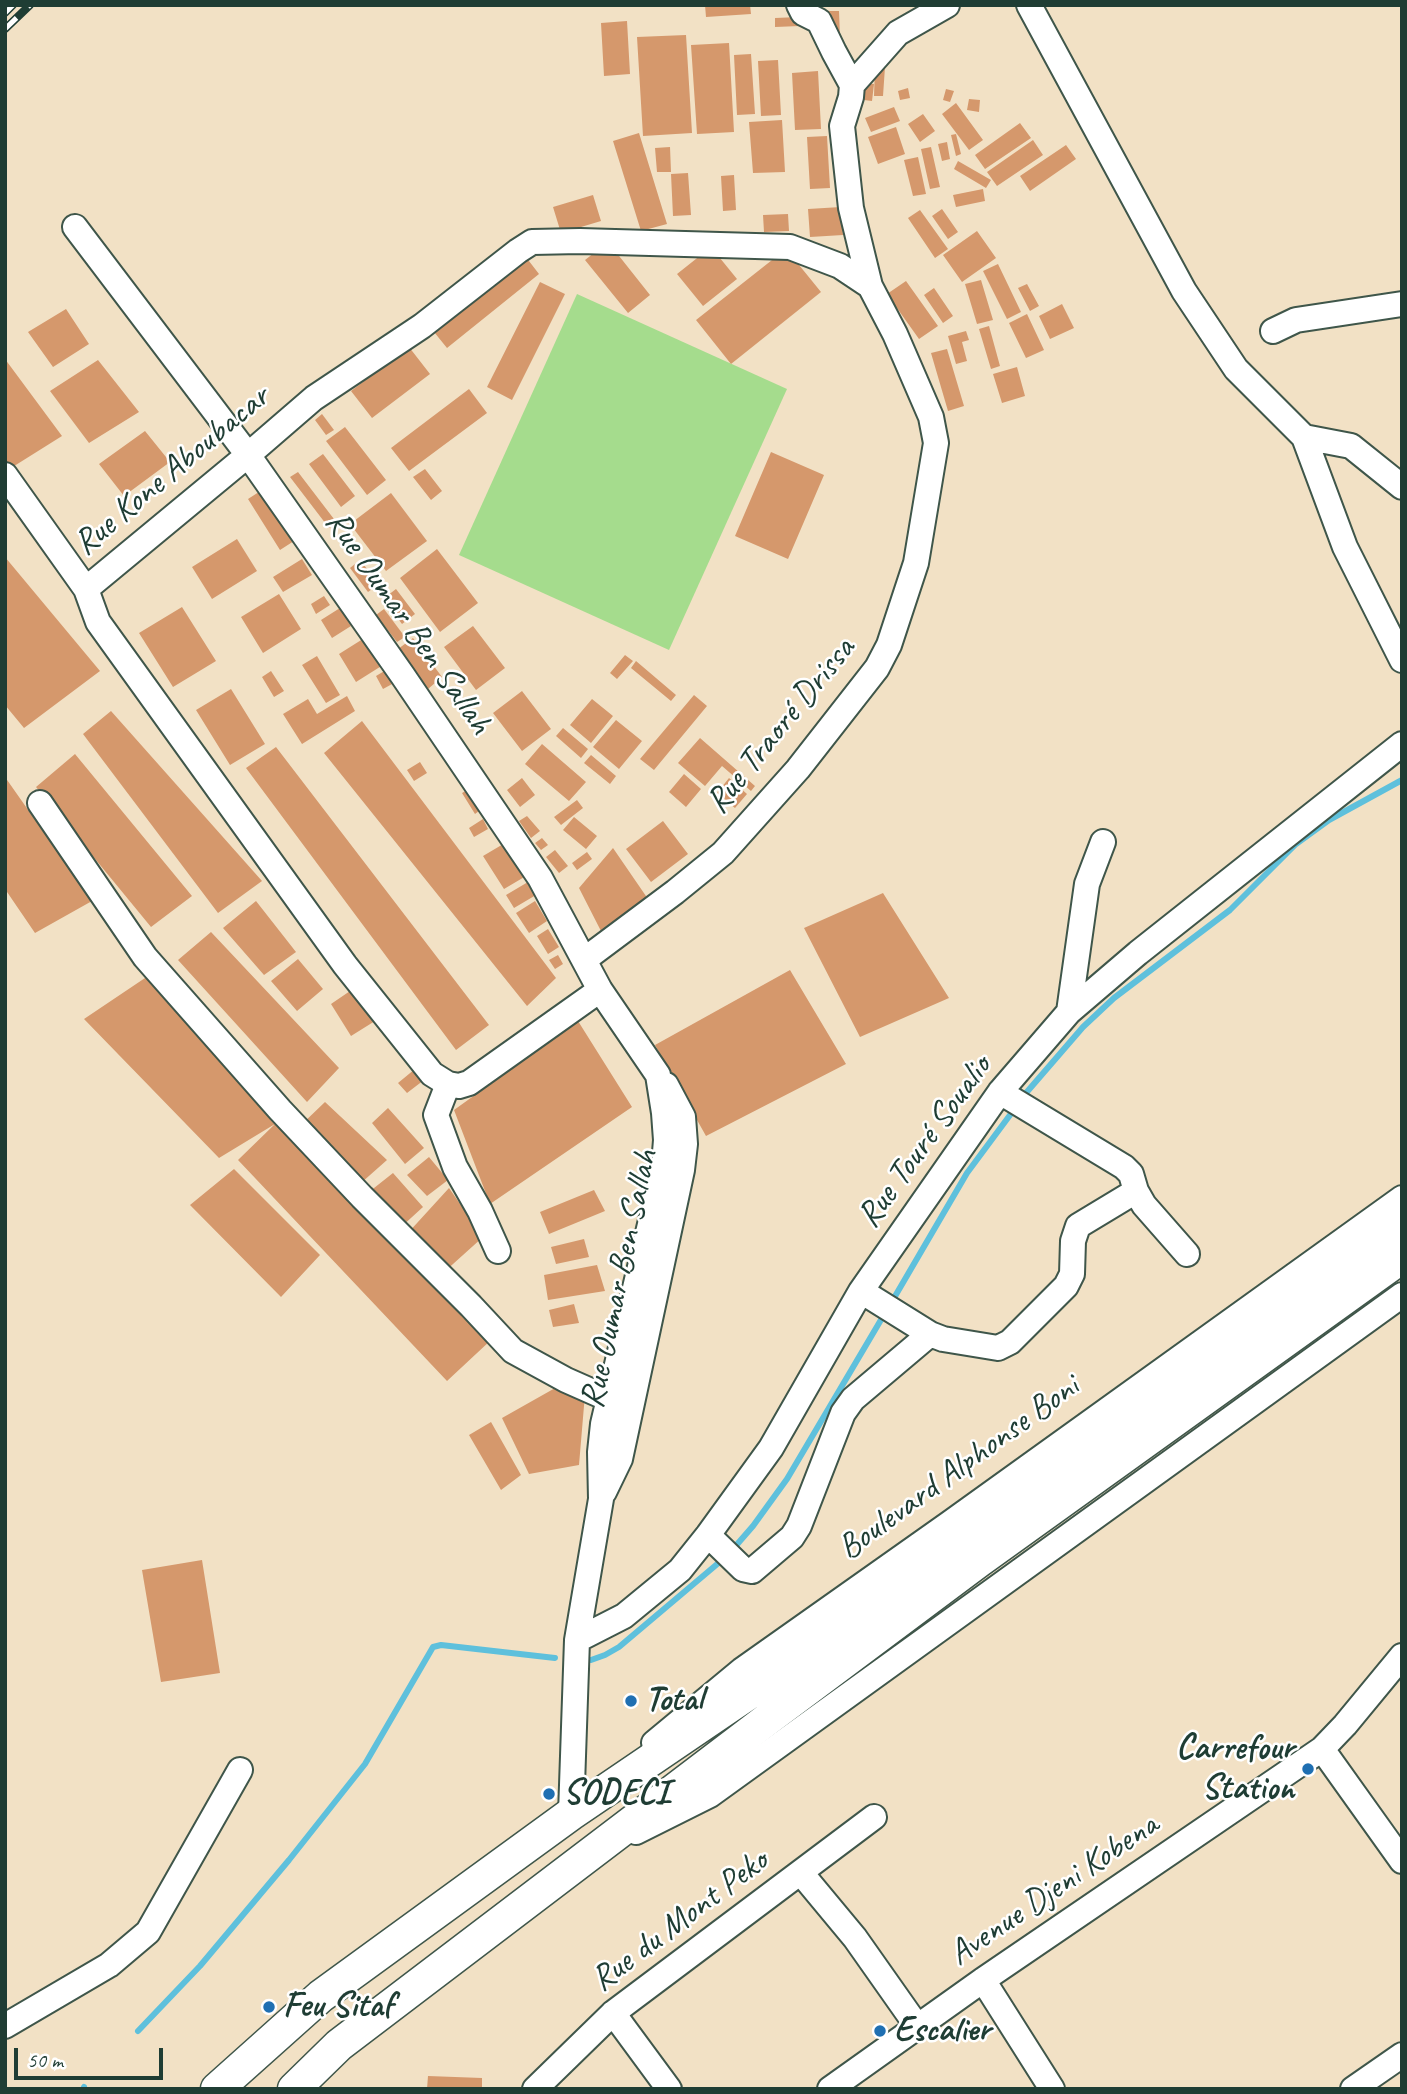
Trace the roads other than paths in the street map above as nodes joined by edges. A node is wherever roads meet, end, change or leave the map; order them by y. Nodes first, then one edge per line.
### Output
1 (799, 5) edge
2 (947, 5) edge
3 (1029, 5) edge
4 (852, 85) junction
5 (75, 227) dead end
6 (870, 286) junction
7 (1402, 303) edge
8 (1273, 331) dead end
9 (1304, 437) junction
10 (248, 455) junction
11 (5, 475) edge
12 (1402, 486) edge
13 (86, 589) junction
14 (1402, 660) edge
15 (1402, 744) edge
16 (40, 803) dead end
17 (1103, 842) dead end
18 (584, 960) junction
19 (600, 990) junction
20 (1069, 1012) junction
21 (658, 1075) junction
22 (448, 1084) junction
23 (1000, 1092) junction
24 (1136, 1191) junction
25 (1402, 1198) edge
26 (1402, 1227) edge
27 (498, 1251) dead end
28 (1187, 1254) dead end
29 (1402, 1257) edge
30 (861, 1291) junction
31 (1402, 1296) edge
32 (930, 1334) junction
33 (1232, 1364) junction
34 (609, 1399) junction
35 (600, 1499) junction
36 (708, 1535) junction
37 (577, 1640) junction
38 (1402, 1656) edge
39 (1322, 1749) junction
40 (240, 1770) dead end
41 (571, 1814) junction
42 (874, 1817) dead end
43 (591, 1854) junction
44 (1402, 1861) edge
45 (801, 1873) junction
46 (983, 1980) junction
47 (613, 2013) junction
48 (5, 2025) edge
49 (917, 2026) junction
50 (1402, 2055) edge
51 (216, 2089) edge
52 (294, 2089) edge
53 (535, 2089) edge
54 (670, 2089) edge
55 (830, 2089) edge
56 (1052, 2089) edge
57 (1353, 2089) edge

1 - 4 street
2 - 4 street
3 - 9 street
4 - 6 street, Rue Traoré Drissa
5 - 10 street, Rue Oumar Ben Sallah
6 - 10 street, Rue Kone Aboubacar
6 - 18 street, Rue Traoré Drissa
7 - 8 street
9 - 12 street
9 - 14 street
10 - 13 street, Rue Kone Aboubacar
10 - 18 street, Rue Oumar Ben Sallah
11 - 13 street
13 - 22 street, Rue Kone Aboubacar
15 - 20 street, Rue Touré Soualio
16 - 34 street
17 - 20 street
18 - 19 street, Rue Oumar Ben Sallah
19 - 21 street, Rue Oumar Ben Sallah
19 - 22 street
20 - 23 street, Rue Touré Soualio
21 - 34 street, Rue Oumar Ben Sallah
21 - 35 street, Rue Oumar Ben Sallah
22 - 27 street
23 - 24 street
23 - 30 street, Rue Touré Soualio
24 - 28 street
24 - 32 street
25 - 41 street, Boulevard Alphonse Boni
26 - 33 main road, Boulevard Alphonse Boni
29 - 33 main road, Boulevard Alphonse Boni
30 - 32 street
30 - 36 street, Rue Touré Soualio
31 - 43 street, Boulevard Alphonse Boni
32 - 36 street
33 - 41 main road, Boulevard Alphonse Boni
33 - 43 main road, Boulevard Alphonse Boni
34 - 35 street, Rue Oumar Ben Sallah
35 - 37 street, Rue Oumar Ben Sallah
36 - 37 street, Rue Touré Soualio
37 - 41 street, Rue Oumar Ben Sallah
38 - 39 street, Avenue Djeni Kobena
39 - 44 street
39 - 46 street, Avenue Djeni Kobena
40 - 48 street
41 - 51 main road, Boulevard Alphonse Boni
42 - 45 street, Rue du Mont Peko
43 - 52 main road, Boulevard Alphonse Boni
45 - 47 street, Rue du Mont Peko
45 - 49 street
46 - 49 street, Avenue Djeni Kobena
46 - 56 street
47 - 53 street, Rue du Mont Peko
47 - 54 street
49 - 55 street, Avenue Djeni Kobena
50 - 57 street

